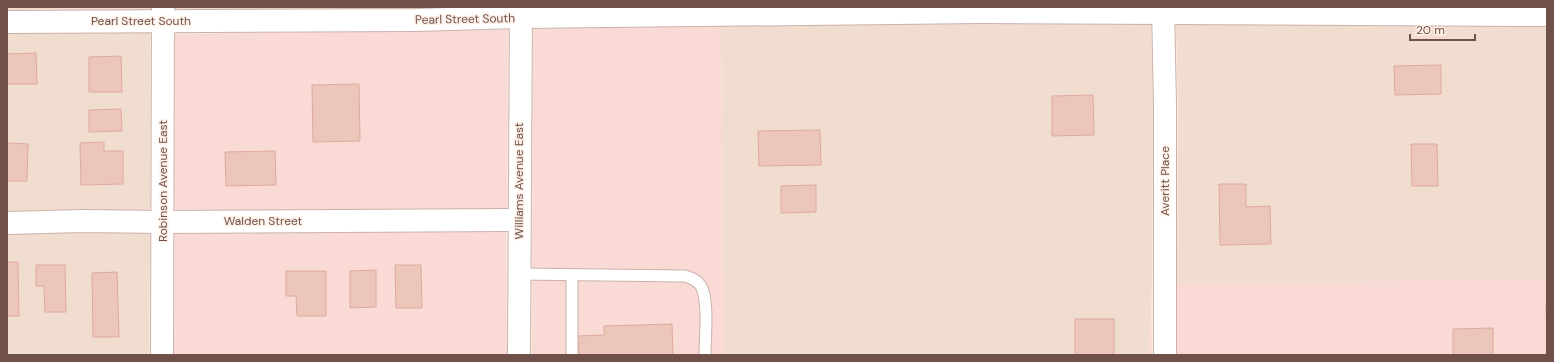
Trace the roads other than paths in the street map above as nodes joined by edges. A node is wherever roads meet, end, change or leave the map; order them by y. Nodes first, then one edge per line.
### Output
1 (1163, 10) edge
2 (521, 12) edge
3 (162, 14) edge
4 (1547, 15) edge
5 (7, 22) edge
6 (519, 220) junction
7 (163, 222) junction
8 (7, 223) edge
9 (519, 274) junction
10 (572, 275) junction
11 (162, 355) edge
12 (519, 355) edge
13 (572, 355) edge
14 (705, 355) edge
15 (1165, 355) edge

1 - 2 street, Pearl Street South
1 - 4 street, Pearl Street South
1 - 15 street, Averitt Place
2 - 3 street, Pearl Street South
2 - 6 street, Williams Avenue East
3 - 5 street, Pearl Street South
3 - 7 street, Robinson Avenue East
6 - 7 street, Walden Street
6 - 9 street, Williams Avenue East
7 - 8 street, Walden Street
7 - 11 street, Robinson Avenue East
9 - 10 lane
9 - 12 street, Williams Avenue East
10 - 13 lane
10 - 14 lane

